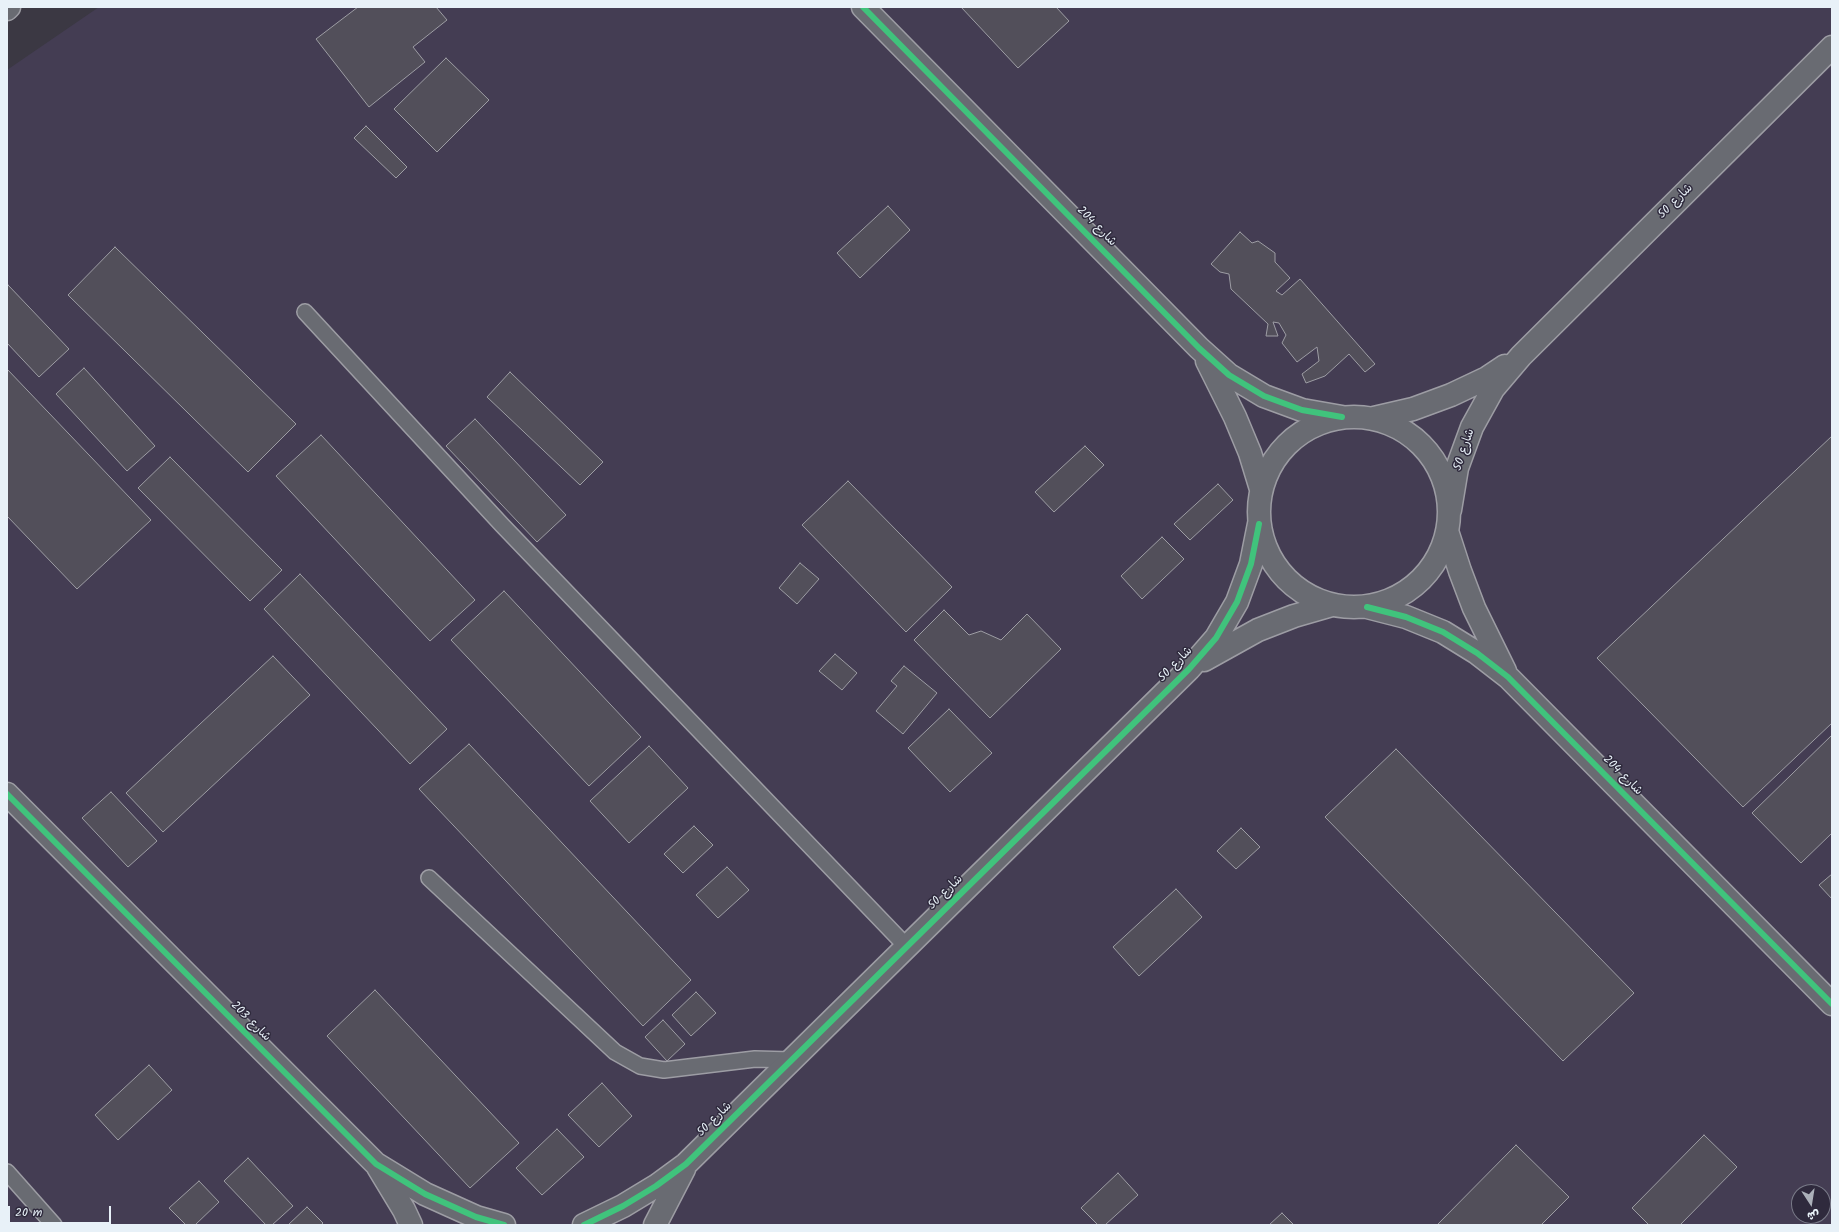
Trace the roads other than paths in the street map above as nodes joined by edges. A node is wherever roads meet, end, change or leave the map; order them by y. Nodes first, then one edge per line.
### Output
1 (863, 7) edge
2 (1832, 47) edge
3 (305, 312) dead end
4 (1199, 348) junction
5 (1521, 356) junction
6 (1342, 417) junction
7 (1374, 418) junction
8 (1261, 489) junction
9 (1450, 510) junction
10 (1259, 524) junction
11 (1448, 534) junction
12 (1332, 605) junction
13 (1367, 607) junction
14 (1189, 669) junction
15 (1508, 677) junction
16 (7, 794) edge
17 (429, 878) dead end
18 (908, 947) junction
19 (1832, 1004) edge
20 (792, 1060) junction
21 (376, 1164) junction
22 (686, 1164) junction
23 (7, 1172) edge
24 (54, 1225) edge
25 (411, 1225) edge
26 (504, 1225) edge
27 (584, 1225) edge
28 (655, 1225) edge

1 - 4 street, شارع 204
2 - 5 street, شارع 50
3 - 18 lane
4 - 6 street, شارع 204
4 - 8 street, شارع 204
5 - 7 street, شارع 50
5 - 9 street, شارع 50
6 - 7 street
6 - 8 street
7 - 9 street
8 - 10 street
9 - 11 street
10 - 12 street
10 - 14 street, شارع 50
11 - 13 street
11 - 15 street, شارع 204
12 - 13 street
12 - 14 street, شارع 50
13 - 15 street, شارع 204
14 - 18 street, شارع 50
15 - 19 street, شارع 204
16 - 21 street, شارع 203
17 - 20 lane
18 - 20 street, شارع 50
20 - 22 street, شارع 50
21 - 25 street, شارع 203
21 - 26 street, شارع 203
22 - 27 street, شارع 50
22 - 28 street, شارع 50
23 - 24 lane

